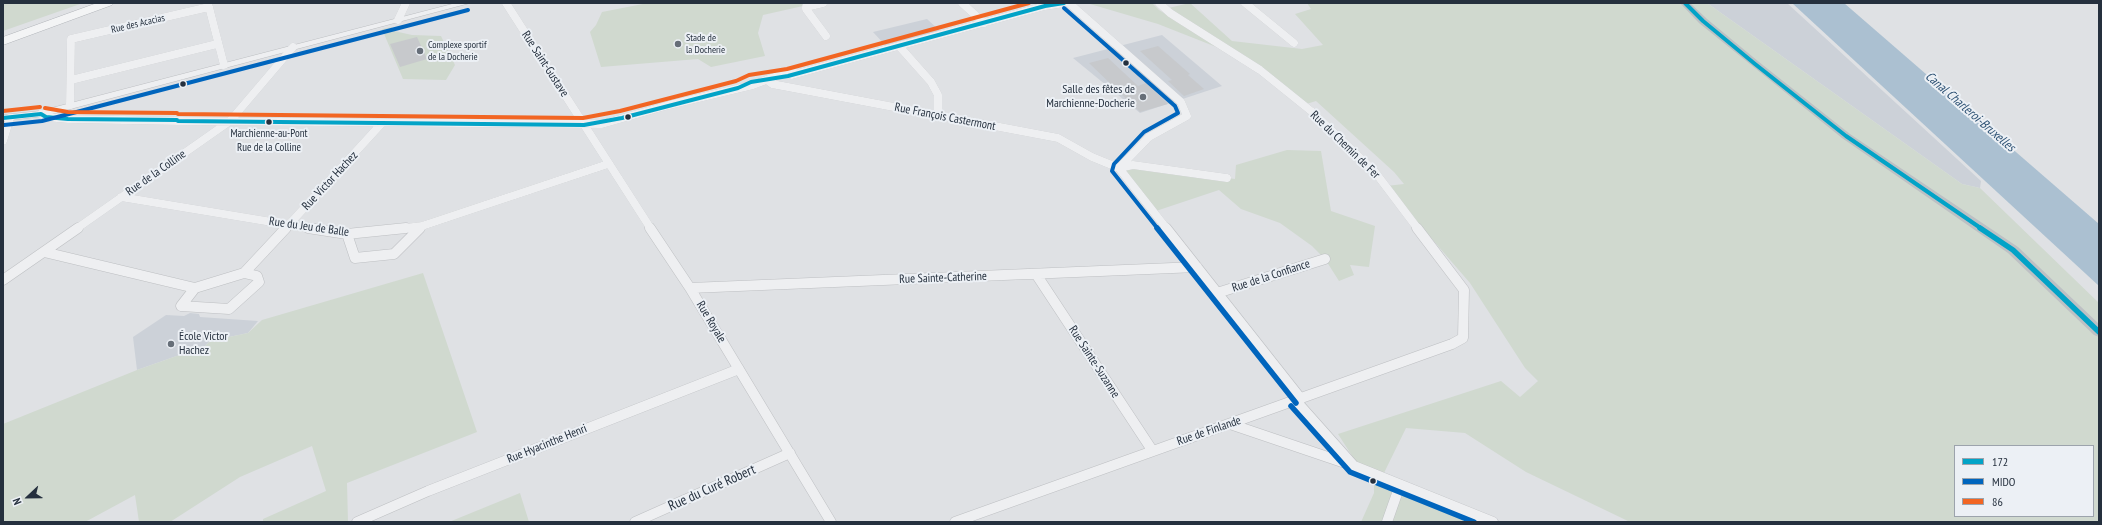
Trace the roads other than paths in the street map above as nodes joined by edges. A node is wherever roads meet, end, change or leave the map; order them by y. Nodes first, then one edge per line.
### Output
1 (91, 3) edge
2 (108, 3) edge
3 (406, 3) edge
4 (466, 3) edge
5 (506, 3) edge
6 (823, 3) edge
7 (962, 3) edge
8 (1064, 3) edge
9 (1070, 3) edge
10 (1159, 3) edge
11 (1245, 3) edge
12 (1685, 3) edge
13 (1053, 4) edge
14 (209, 5) edge
15 (398, 20) junction
16 (984, 23) junction
17 (3, 34) edge
18 (826, 36) dead end
19 (3, 41) edge
20 (1294, 43) dead end
21 (217, 44) junction
22 (899, 46) junction
23 (293, 48) junction
24 (224, 65) junction
25 (70, 80) junction
26 (767, 80) junction
27 (70, 105) junction
28 (41, 114) junction
29 (938, 115) junction
30 (6, 118) edge
31 (230, 121) junction
32 (382, 123) junction
33 (584, 125) junction
34 (3, 140) edge
35 (608, 164) junction
36 (1119, 168) junction
37 (1227, 178) dead end
38 (121, 197) junction
39 (289, 225) junction
40 (422, 226) junction
41 (347, 234) junction
42 (44, 252) junction
43 (1325, 259) dead end
44 (1197, 267) junction
45 (244, 274) junction
46 (1036, 274) junction
47 (3, 280) edge
48 (195, 288) junction
49 (690, 288) junction
50 (1217, 293) junction
51 (2099, 332) edge
52 (1463, 338) joint
53 (739, 369) junction
54 (1299, 400) junction
55 (1230, 424) junction
56 (1152, 450) junction
57 (790, 453) junction
58 (1354, 466) junction
59 (1400, 485) junction
60 (356, 522) edge
61 (635, 522) edge
62 (831, 522) edge
63 (954, 522) edge
64 (1387, 522) edge
65 (1493, 522) edge

1 - 17 highway
2 - 19 highway
3 - 15 street
4 - 15 street
5 - 33 street, Rue Saint-Gustave
6 - 18 street
7 - 16 street
8 - 13 street
9 - 36 street
10 - 52 street, Rue du Chemin de Fer
11 - 20 street
12 - 51 main road
13 - 16 street
14 - 21 street, Rue des Acacias
14 - 25 street, Rue des Acacias
15 - 23 street
16 - 22 street
21 - 24 street, Rue des Acacias
21 - 25 street
22 - 26 street
22 - 29 street
23 - 24 street
23 - 31 street, Rue de la Colline
24 - 27 street
25 - 27 street, Rue des Acacias
26 - 29 street, Rue François Castermont
26 - 33 street
27 - 28 street
28 - 30 street
28 - 31 street
29 - 36 street, Rue François Castermont
30 - 34 street
31 - 32 street
31 - 38 street, Rue de la Colline
32 - 33 street
32 - 39 street, Rue Victor Hachez
33 - 35 street, Rue Royale
35 - 40 street, Rue du Jeu de Balle
35 - 49 street, Rue Royale
36 - 37 street
36 - 44 street
38 - 39 street, Rue du Jeu de Balle
38 - 42 street, Rue de la Colline
39 - 41 street, Rue du Jeu de Balle
39 - 45 street, Rue Victor Hachez
40 - 41 street, Rue du Jeu de Balle
40 - 41 street
42 - 47 street, Rue de la Colline
42 - 48 street
43 - 50 street, Rue de la Confiance
44 - 46 street, Rue Sainte-Catherine
44 - 50 street
45 - 48 street
45 - 48 street
46 - 49 street, Rue Sainte-Catherine
46 - 56 street, Rue Sainte-Suzanne
49 - 53 street, Rue Royale
50 - 54 street
52 - 54 street, Rue de Finlande
53 - 57 street, Rue Royale
53 - 60 street, Rue Hyacinthe Henri
54 - 55 street, Rue de Finlande
54 - 58 street
55 - 56 street, Rue de Finlande
55 - 58 street
56 - 63 street, Rue de Finlande
57 - 61 street, Rue du Curé Robert
57 - 62 street, Rue Royale
58 - 59 street
59 - 64 street
59 - 65 street

